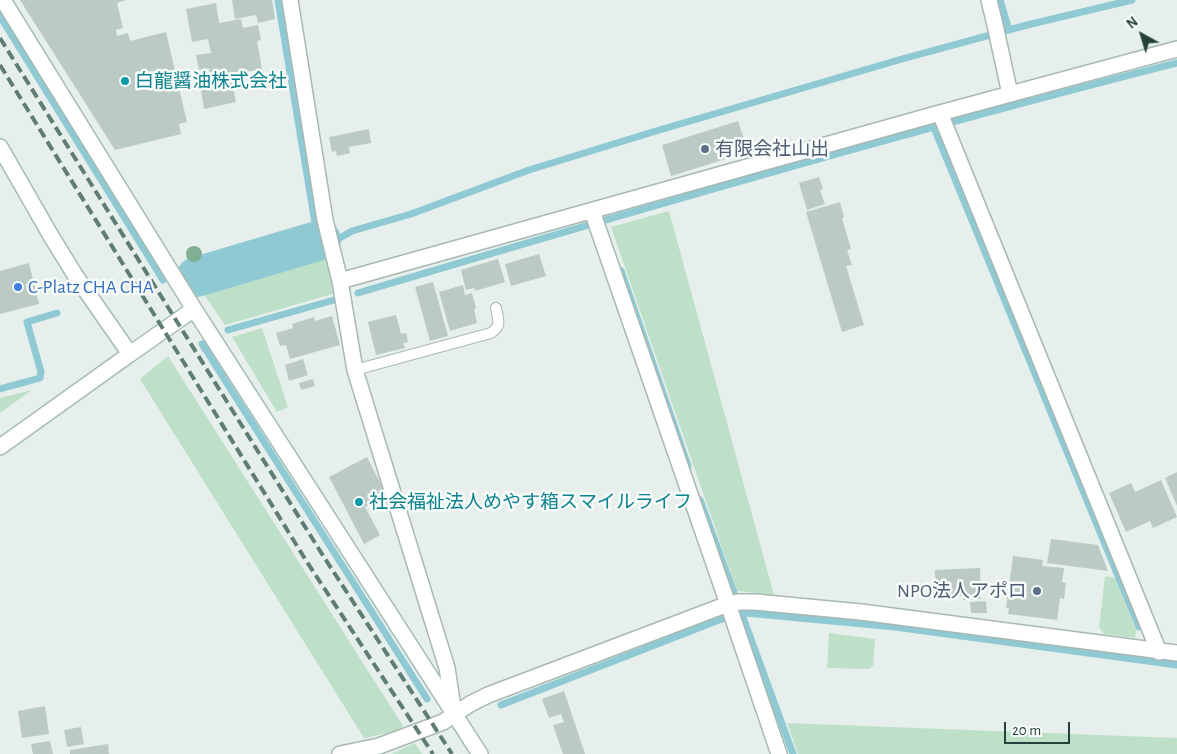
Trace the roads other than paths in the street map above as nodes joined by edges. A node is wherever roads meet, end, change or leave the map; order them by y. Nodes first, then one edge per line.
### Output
1 (3, 0) edge
2 (290, 0) edge
3 (989, 0) edge
4 (1177, 49) edge
5 (1010, 94) junction
6 (941, 115) junction
7 (0, 147) edge
8 (594, 218) junction
9 (340, 281) junction
10 (496, 308) dead end
11 (194, 309) junction
12 (130, 354) junction
13 (355, 370) junction
14 (0, 447) edge
15 (733, 608) junction
16 (1159, 652) junction
17 (1177, 653) edge
18 (454, 715) junction
19 (340, 754) edge
20 (480, 754) edge
21 (779, 754) edge

1 - 11 street
2 - 9 street
3 - 5 street
4 - 5 street
5 - 6 street
6 - 8 street
6 - 16 street
7 - 12 street
8 - 9 street
8 - 15 street
9 - 13 street
10 - 13 lane
11 - 12 street
11 - 18 street
12 - 14 street
13 - 18 street
15 - 16 street
15 - 18 street
15 - 21 street
16 - 17 street
18 - 19 street
18 - 20 street

